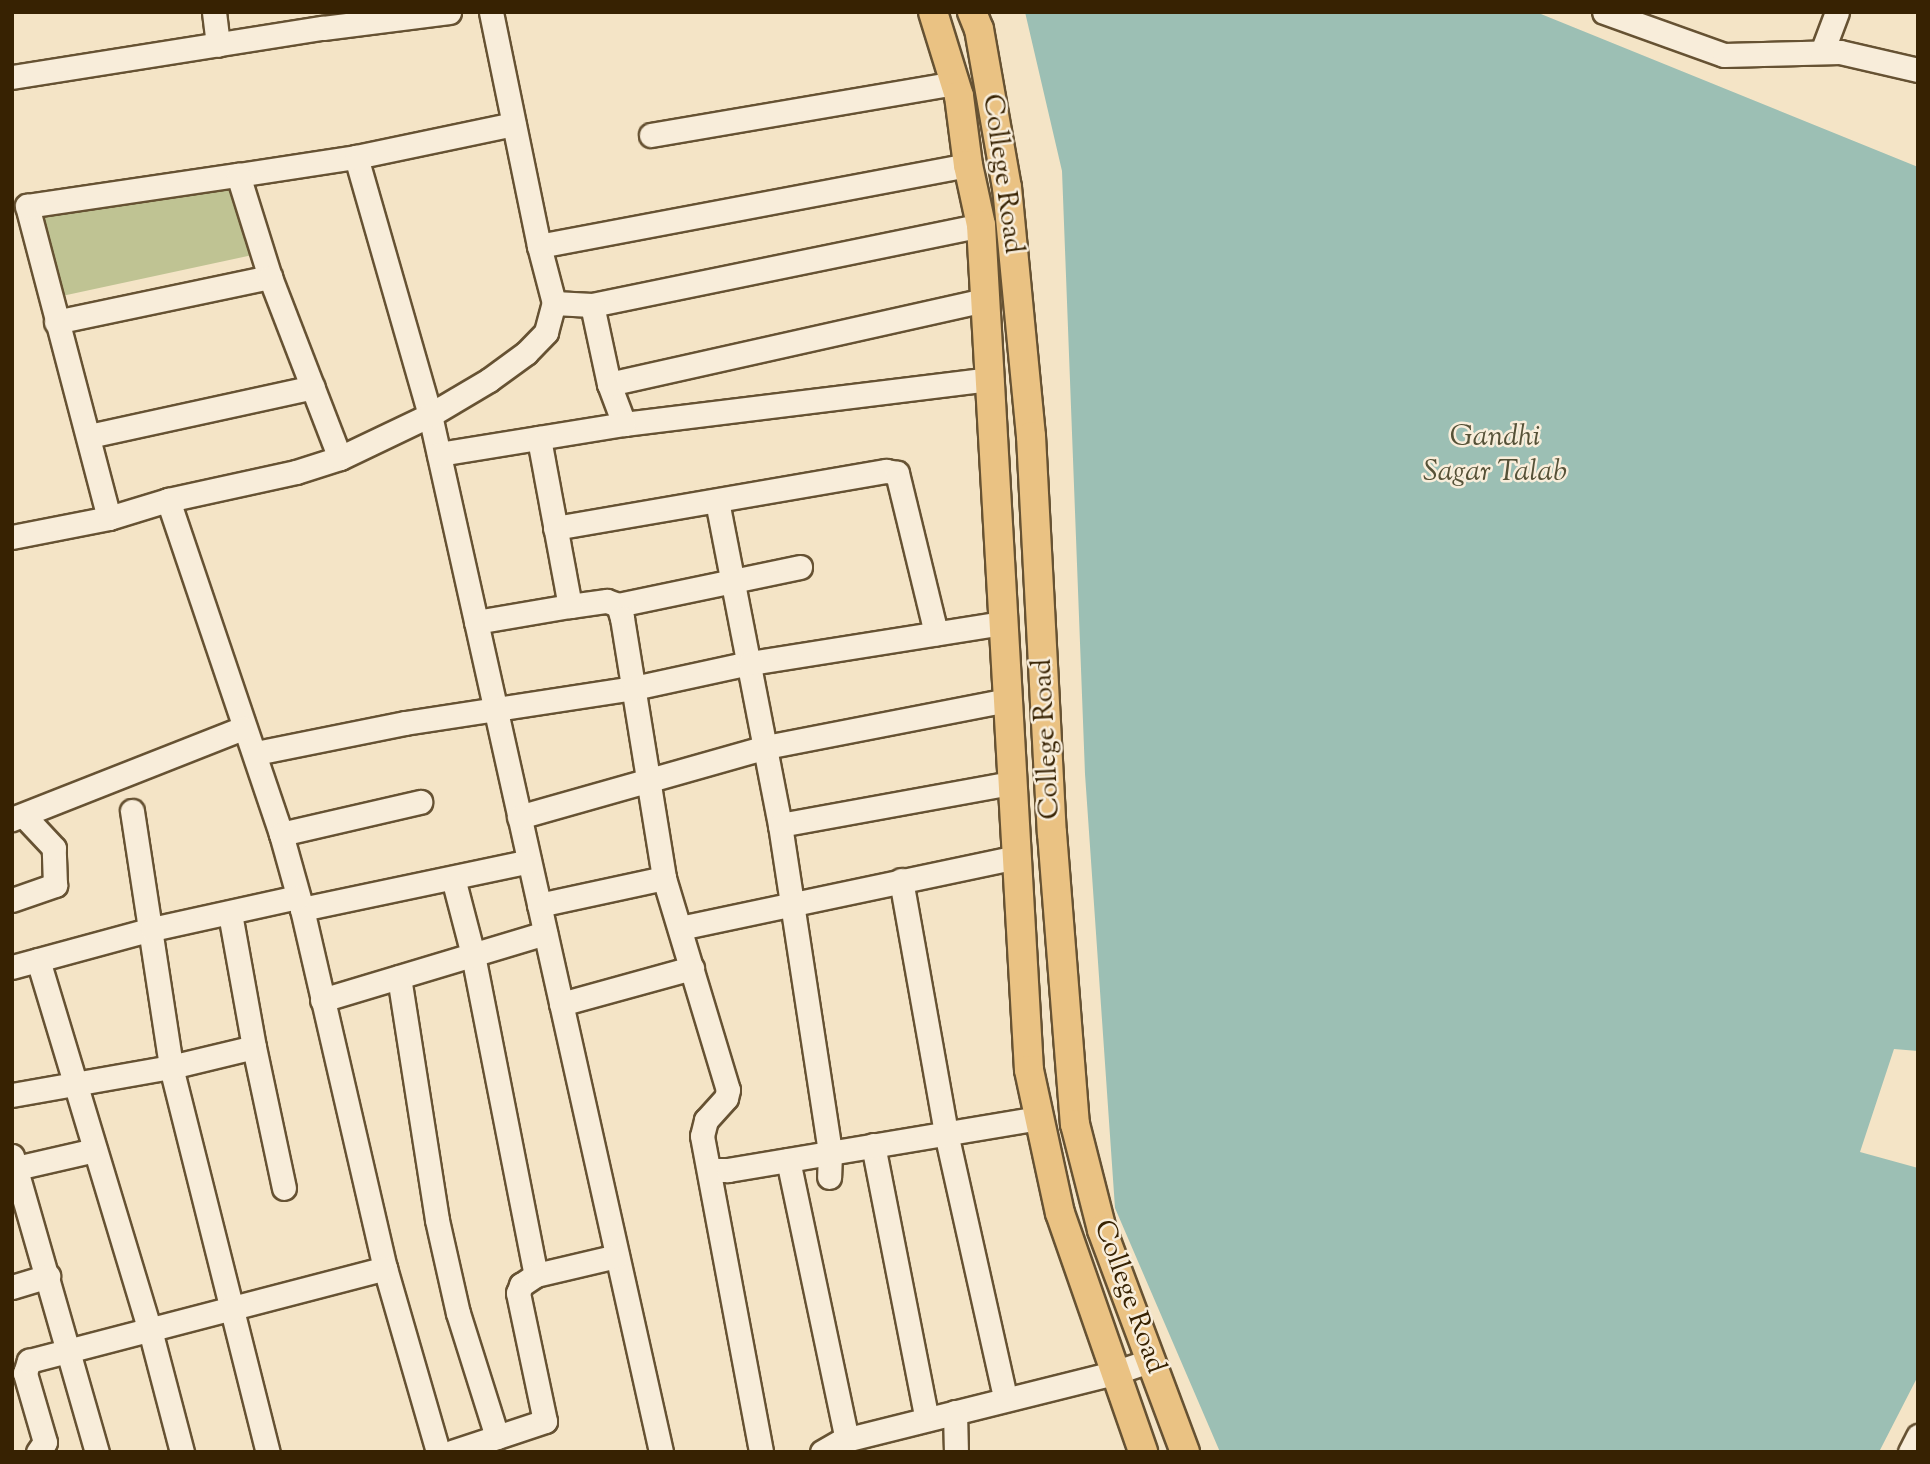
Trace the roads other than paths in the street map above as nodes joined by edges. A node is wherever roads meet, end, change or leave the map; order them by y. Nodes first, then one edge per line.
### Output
1 (214, 12) edge
2 (449, 12) edge
3 (491, 12) edge
4 (933, 12) edge
5 (972, 12) edge
6 (1604, 12) edge
7 (1837, 12) edge
8 (322, 20) edge
9 (218, 46) junction
10 (1822, 52) junction
11 (1918, 70) edge
12 (12, 77) edge
13 (956, 83) junction
14 (514, 124) junction
15 (651, 135) dead end
16 (356, 158) junction
17 (968, 164) junction
18 (238, 175) junction
19 (20, 207) edge
20 (981, 225) junction
21 (539, 246) junction
22 (270, 277) junction
23 (986, 300) junction
24 (554, 303) junction
25 (592, 305) junction
26 (56, 322) junction
27 (991, 379) junction
28 (609, 384) junction
29 (313, 387) junction
30 (430, 415) junction
31 (624, 424) junction
32 (89, 436) junction
33 (539, 438) junction
34 (439, 454) junction
35 (340, 458) junction
36 (168, 500) junction
37 (717, 501) junction
38 (109, 518) junction
39 (555, 528) junction
40 (12, 537) edge
41 (800, 568) dead end
42 (733, 580) junction
43 (618, 605) junction
44 (569, 606) junction
45 (476, 622) junction
46 (1003, 623) junction
47 (936, 633) junction
48 (750, 663) junction
49 (634, 688) junction
50 (1007, 700) junction
51 (496, 710) junction
52 (243, 728) junction
53 (766, 747) junction
54 (256, 753) junction
55 (649, 780) junction
56 (1012, 783) junction
57 (420, 802) dead end
58 (132, 811) dead end
59 (18, 817) edge
60 (519, 817) junction
61 (780, 825) junction
62 (281, 834) junction
63 (1016, 857) junction
64 (529, 861) junction
65 (453, 877) junction
66 (664, 878) junction
67 (901, 880) junction
68 (12, 900) edge
69 (792, 902) junction
70 (300, 903) junction
71 (539, 905) junction
72 (230, 913) junction
73 (680, 928) junction
74 (152, 929) junction
75 (545, 933) junction
76 (473, 955) junction
77 (38, 960) junction
78 (12, 967) edge
79 (692, 968) junction
80 (399, 977) junction
81 (322, 1000) junction
82 (561, 1004) junction
83 (254, 1048) junction
84 (171, 1067) junction
85 (75, 1084) junction
86 (12, 1095) edge
87 (1039, 1118) junction
88 (946, 1133) junction
89 (873, 1145) junction
90 (95, 1150) junction
91 (830, 1152) junction
92 (788, 1160) junction
93 (13, 1164) edge
94 (709, 1170) junction
95 (829, 1177) dead end
96 (284, 1188) dead end
97 (617, 1256) junction
98 (385, 1268) junction
99 (536, 1275) junction
100 (48, 1276) junction
101 (12, 1287) edge
102 (232, 1308) junction
103 (150, 1330) junction
104 (70, 1350) junction
105 (1152, 1360) junction
106 (1114, 1373) junction
107 (1003, 1388) dead end
108 (955, 1412) junction
109 (927, 1419) junction
110 (1918, 1436) edge
111 (497, 1437) junction
112 (847, 1440) junction
113 (38, 1452) edge
114 (97, 1452) edge
115 (183, 1452) edge
116 (268, 1452) edge
117 (438, 1452) edge
118 (453, 1452) edge
119 (660, 1452) edge
120 (761, 1452) edge
121 (823, 1452) edge
122 (956, 1452) edge
123 (1143, 1452) edge
124 (1185, 1452) edge
125 (1910, 1452) edge

1 - 9 street
2 - 8 street
3 - 14 street
4 - 13 main road, College Road
5 - 105 main road, College Road
6 - 10 street
7 - 10 street
8 - 9 street
9 - 12 street
10 - 11 street
13 - 15 street
13 - 17 main road, College Road
14 - 16 street
14 - 21 street
16 - 18 street
16 - 30 street
17 - 20 main road, College Road
17 - 21 street
18 - 19 street
18 - 22 street
19 - 26 street
20 - 23 main road, College Road
20 - 25 street
21 - 24 street
22 - 26 street
22 - 29 street
23 - 27 main road, College Road
23 - 28 street
24 - 25 street
24 - 30 street
25 - 28 street
26 - 32 street
27 - 31 street
27 - 46 main road, College Road
28 - 31 street
29 - 32 street
29 - 35 street
30 - 34 street
30 - 35 street
31 - 33 street
32 - 38 street
33 - 34 street
33 - 39 street
34 - 45 street
35 - 36 street
36 - 38 street
36 - 52 street
37 - 39 street
37 - 42 street
37 - 47 street
38 - 40 street
39 - 44 street
41 - 42 street
42 - 43 street
42 - 48 street
43 - 44 street
43 - 49 street
44 - 45 street
45 - 51 street
46 - 47 street
46 - 50 main road, College Road
47 - 48 street
48 - 49 street
48 - 53 street
49 - 51 street
49 - 55 street
50 - 53 street
50 - 56 main road, College Road
51 - 54 street
51 - 60 street
52 - 54 street
52 - 59 street
53 - 55 street
53 - 61 street
54 - 62 street
55 - 60 street
55 - 66 street
56 - 61 street
56 - 63 main road, College Road
57 - 62 street
58 - 74 street
59 - 68 street
60 - 64 street
61 - 69 street
62 - 70 street
63 - 67 street
63 - 87 main road, College Road
64 - 65 street
64 - 71 street
65 - 70 street
65 - 76 street
66 - 71 street
66 - 73 street
67 - 69 street
67 - 88 street
69 - 73 street
69 - 91 street
70 - 72 street
70 - 81 street
71 - 75 street
72 - 74 street
72 - 83 street
73 - 79 street
74 - 77 street
74 - 84 street
75 - 76 street
75 - 82 street
76 - 80 street
76 - 99 street
77 - 78 street
77 - 85 street
79 - 82 street
79 - 94 street
80 - 81 street
80 - 111 street
81 - 98 street
82 - 97 street
83 - 84 street
83 - 96 street
84 - 85 street
84 - 102 street
85 - 86 street
85 - 90 street
87 - 88 street
87 - 106 main road, College Road
88 - 89 street
88 - 107 street
89 - 91 street
89 - 109 street
90 - 93 street
90 - 103 street
91 - 92 street
91 - 95 street
92 - 94 street
92 - 112 street
93 - 100 street
94 - 120 street
97 - 99 street
97 - 119 street
98 - 102 street
98 - 117 street
99 - 111 street
100 - 101 street
100 - 104 street
102 - 103 street
102 - 116 street
103 - 104 street
103 - 115 street
104 - 113 street
104 - 114 street
105 - 106 street
105 - 124 main road, College Road
106 - 108 street
106 - 123 main road, College Road
108 - 109 street
108 - 122 street
109 - 112 street
110 - 125 street
111 - 118 street
112 - 121 street

